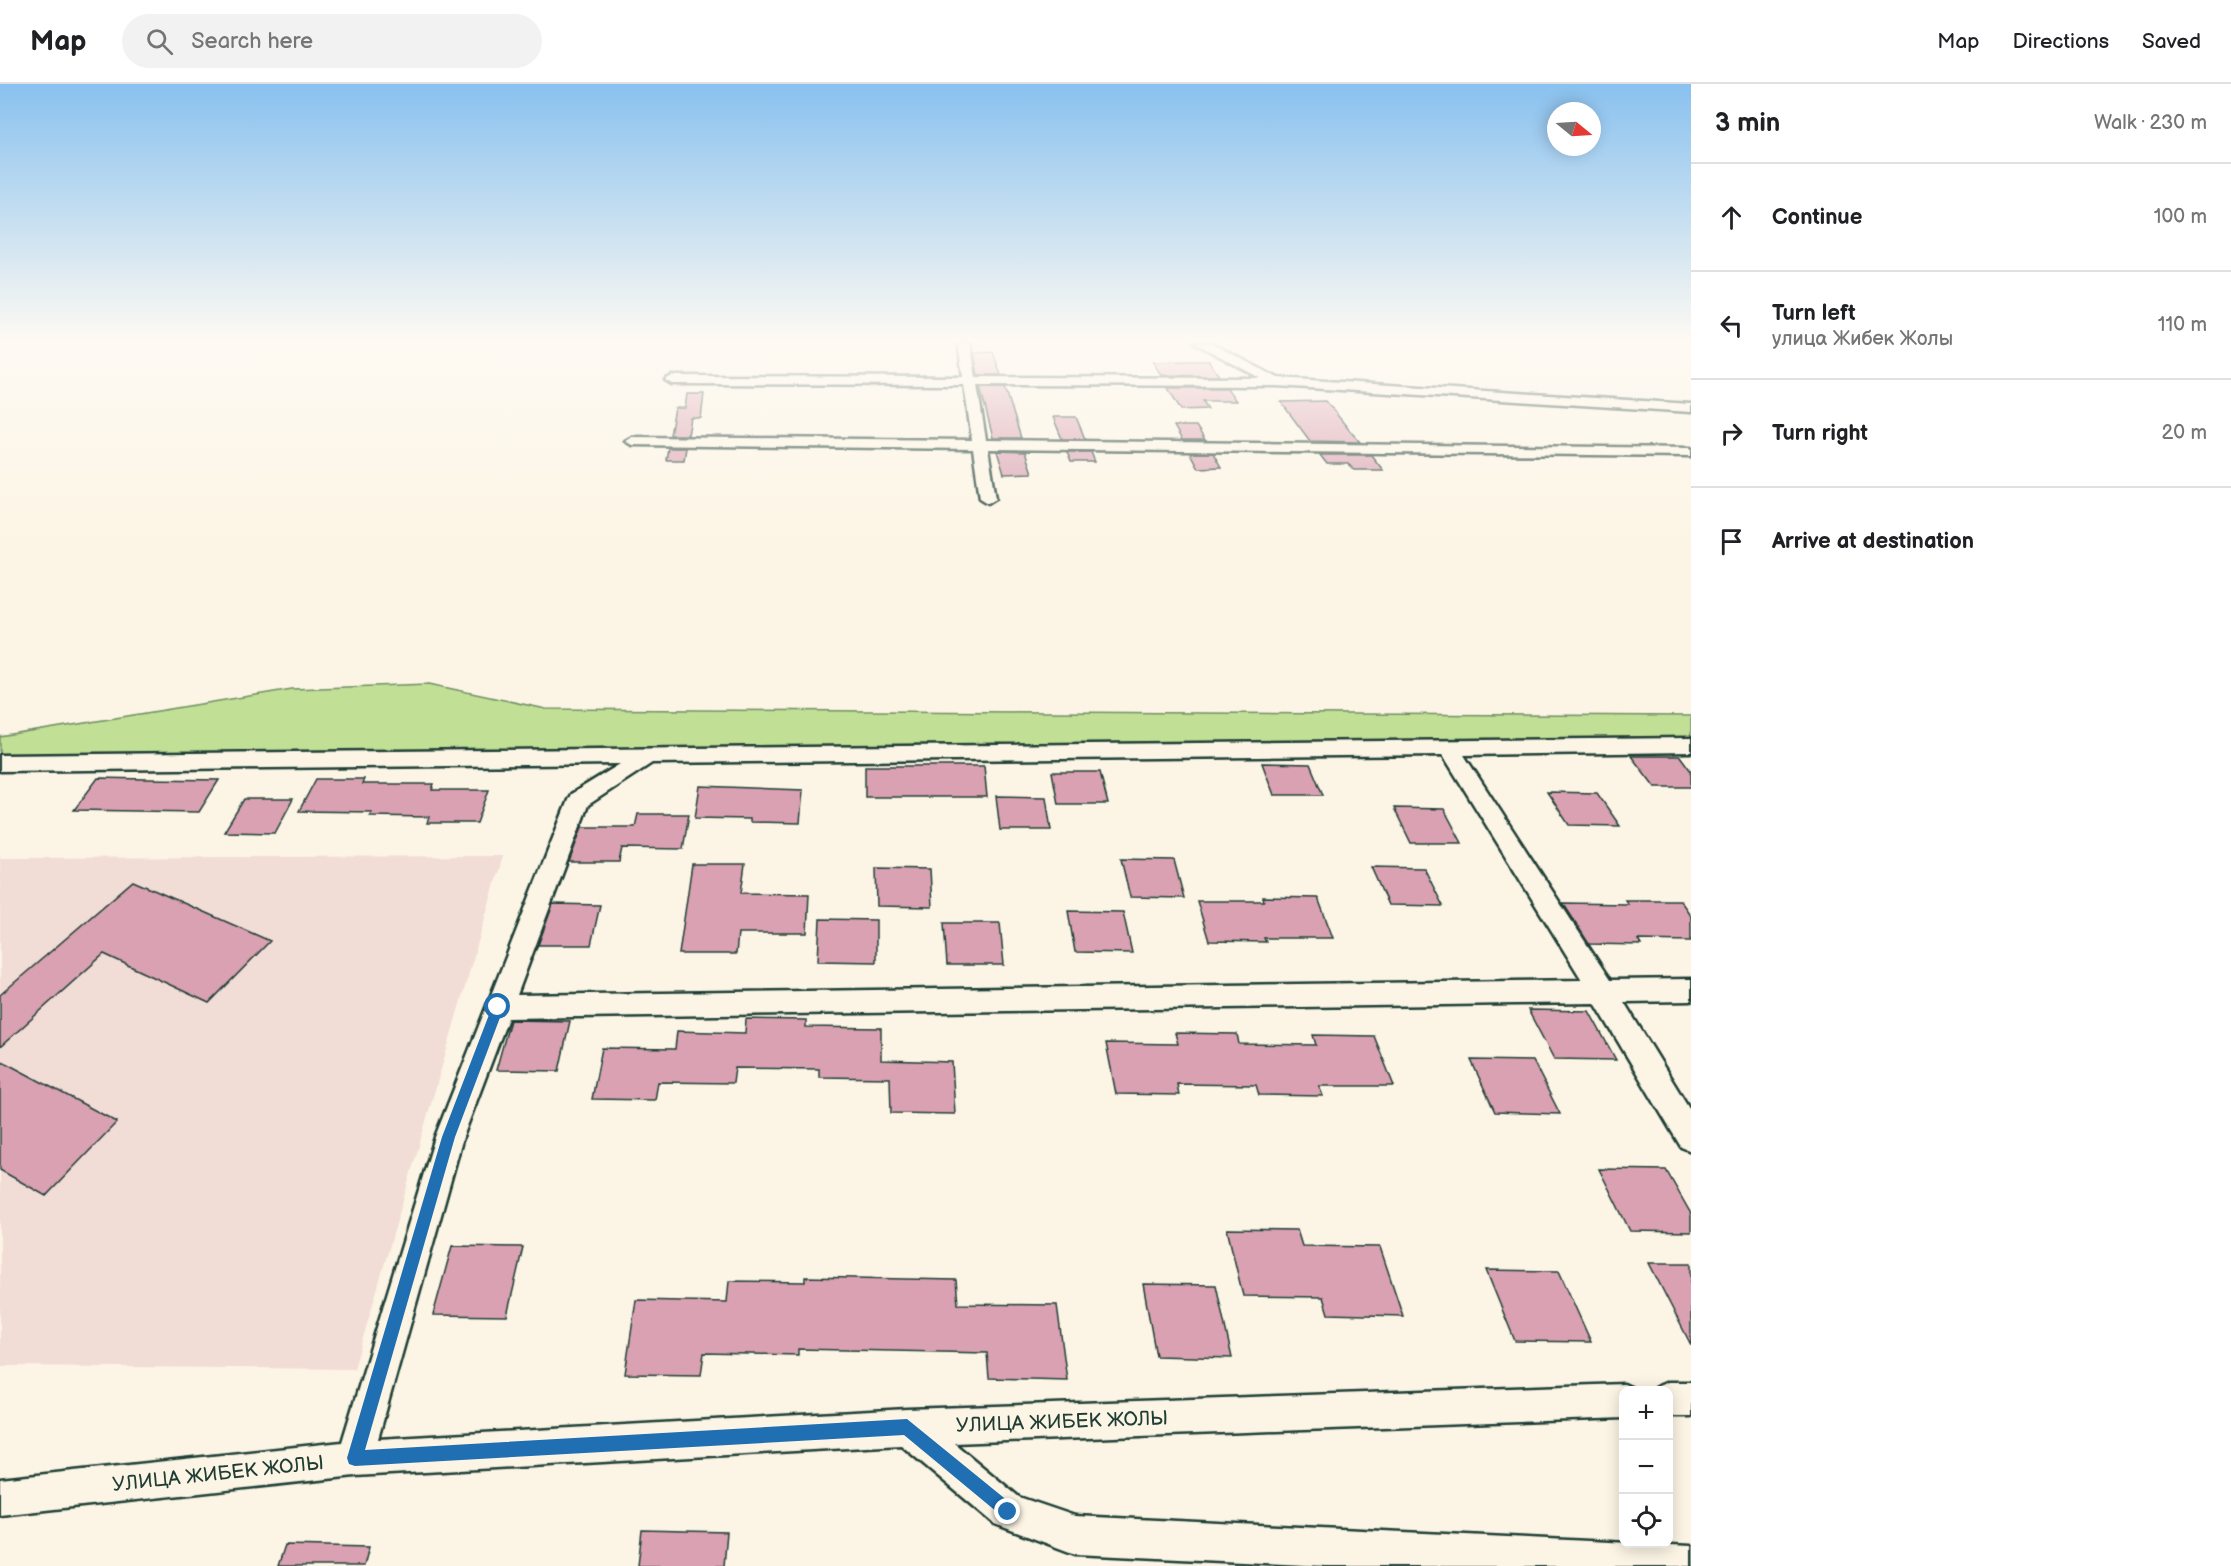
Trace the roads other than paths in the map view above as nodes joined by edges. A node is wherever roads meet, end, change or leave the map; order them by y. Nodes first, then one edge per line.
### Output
1 (975, 412) edge
2 (632, 441) dead end
3 (981, 445) junction
4 (1691, 452) edge
5 (988, 498) dead end
6 (1691, 745) edge
7 (1450, 748) junction
8 (648, 756) junction
9 (2, 765) edge
10 (1691, 990) edge
11 (1603, 992) junction
12 (498, 1007) junction
13 (1691, 1137) edge
14 (1691, 1399) edge
15 (1673, 1400) edge
16 (1619, 1401) edge
17 (907, 1427) junction
18 (355, 1458) junction
19 (0, 1497) edge
20 (1691, 1565) edge

1 - 3 street
2 - 3 street
3 - 4 street
3 - 5 street
6 - 7 street
7 - 8 street
7 - 11 street
8 - 9 street
8 - 12 street
10 - 11 street
11 - 12 street
11 - 13 street
12 - 18 street
14 - 15 street
16 - 17 street, УЛИЦА ЖИБЕК ЖОЛЫ
17 - 18 street, УЛИЦА ЖИБЕК ЖОЛЫ
17 - 20 street
18 - 19 street, УЛИЦА ЖИБЕК ЖОЛЫ

